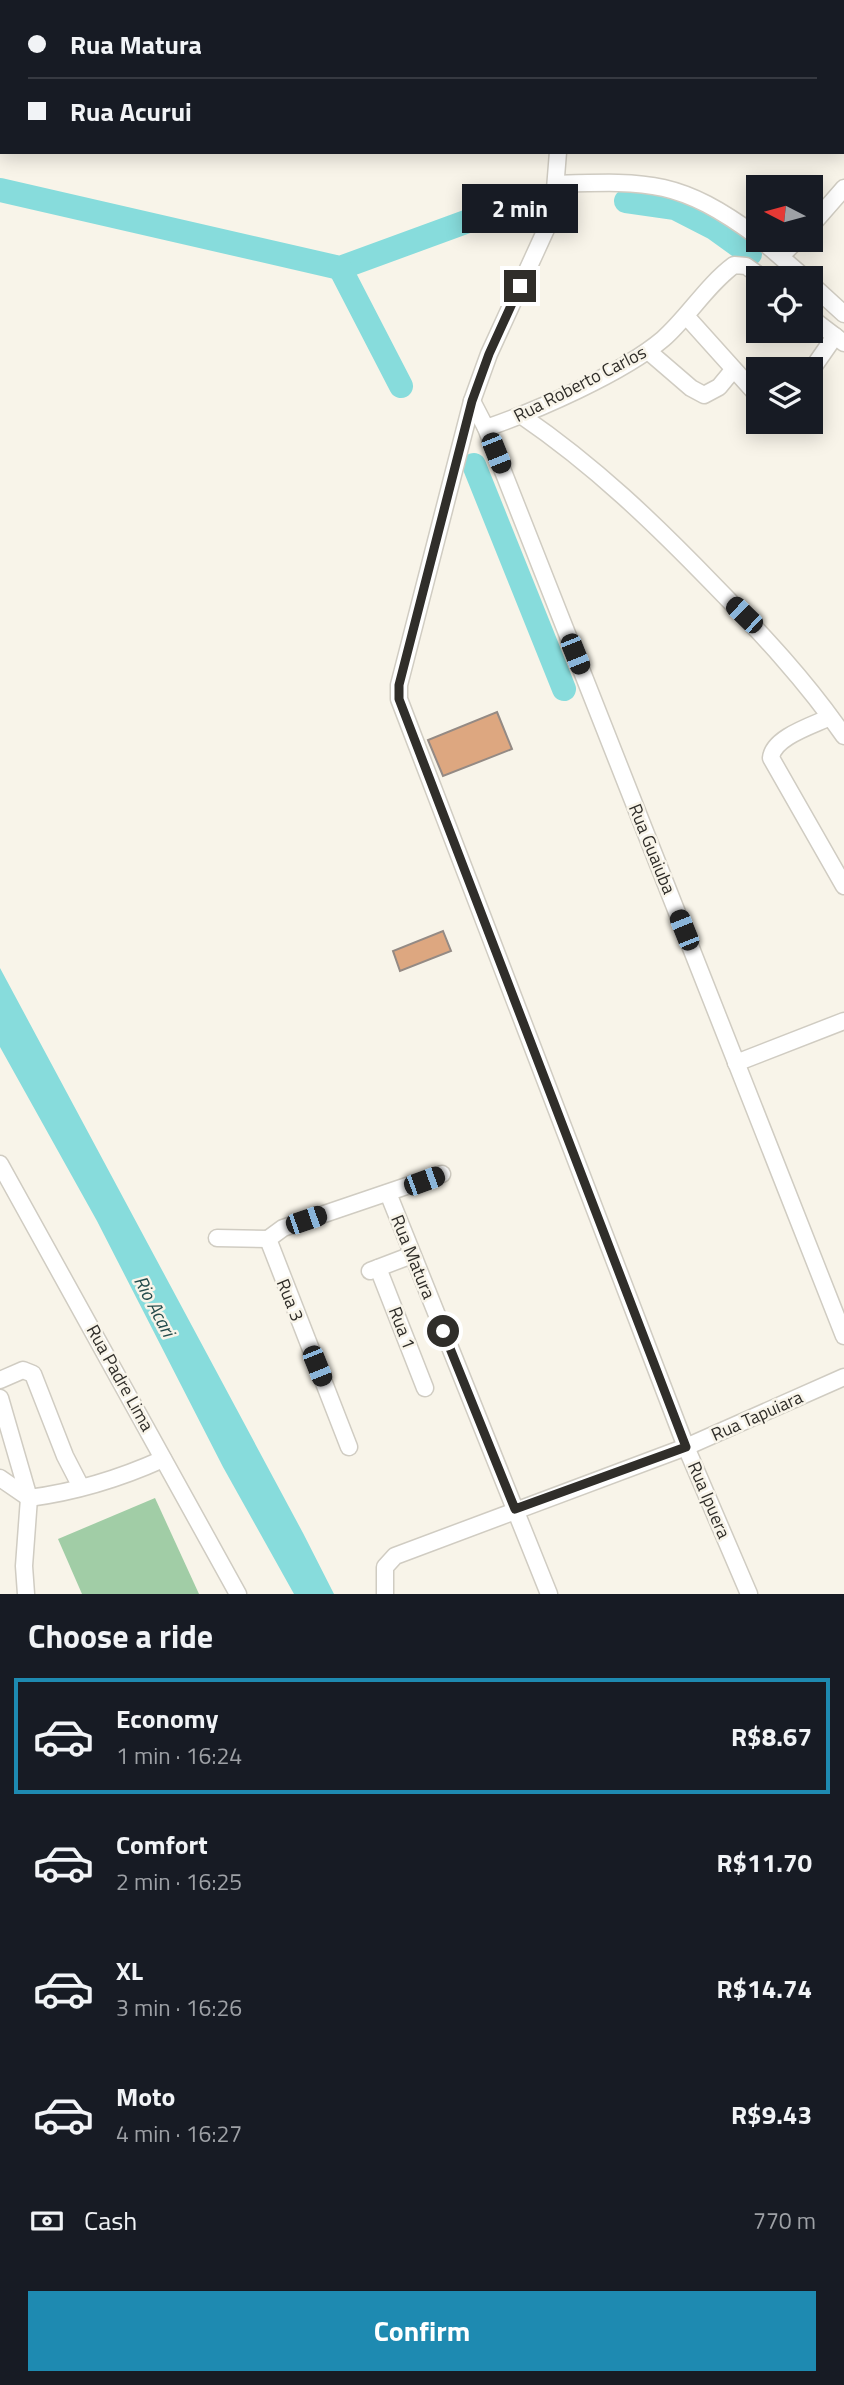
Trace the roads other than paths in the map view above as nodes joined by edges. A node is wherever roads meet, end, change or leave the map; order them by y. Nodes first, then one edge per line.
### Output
1 (558, 154) edge
2 (556, 184) junction
3 (844, 188) edge
4 (823, 212) edge
5 (746, 230) edge
6 (776, 252) edge
7 (785, 252) edge
8 (781, 256) junction
9 (746, 266) edge
10 (792, 266) edge
11 (823, 293) edge
12 (841, 306) edge
13 (823, 316) edge
14 (687, 317) junction
15 (823, 327) edge
16 (840, 340) edge
17 (648, 351) junction
18 (823, 358) edge
19 (733, 370) junction
20 (746, 384) edge
21 (472, 401) junction
22 (522, 416) junction
23 (486, 428) junction
24 (830, 717) junction
25 (844, 736) edge
26 (844, 886) edge
27 (844, 1021) edge
28 (736, 1063) junction
29 (0, 1164) edge
30 (442, 1174) dead end
31 (388, 1193) junction
32 (7, 1196) edge
33 (271, 1236) junction
34 (217, 1238) dead end
35 (412, 1255) junction
36 (836, 1292) edge
37 (844, 1336) edge
38 (844, 1377) edge
39 (0, 1380) edge
40 (425, 1388) dead end
41 (0, 1398) edge
42 (349, 1447) dead end
43 (686, 1447) junction
44 (163, 1459) junction
45 (0, 1478) edge
46 (81, 1487) junction
47 (29, 1498) junction
48 (515, 1509) junction
49 (26, 1594) edge
50 (237, 1594) edge
51 (385, 1594) edge
52 (549, 1594) edge
53 (749, 1594) edge

1 - 2 street
2 - 5 street
2 - 21 street
3 - 4 street
6 - 8 street
7 - 8 street
8 - 10 street
9 - 14 street, Rua Roberto Carlos
11 - 12 street
12 - 13 street
14 - 17 street, Rua Roberto Carlos
14 - 19 street
15 - 16 street
16 - 18 street
17 - 19 street
17 - 22 street, Rua Roberto Carlos
19 - 20 street
21 - 23 street, Rua Guaiuba
21 - 43 street, Rua Ipuera
22 - 23 street, Rua Roberto Carlos
22 - 24 street
23 - 28 street, Rua Guaiuba
24 - 25 street
24 - 26 street
27 - 28 street
28 - 36 street, Rua Guaiuba
29 - 32 street, Rua Padre Lima
30 - 31 street
31 - 33 street
31 - 35 street, Rua Matura
32 - 44 street, Rua Padre Lima
33 - 34 street
33 - 42 street, Rua 3
35 - 40 street, Rua 1
35 - 48 street, Rua Matura
36 - 37 street, Rua Guaiuba
38 - 43 street, Rua Tapuiara
39 - 46 street
41 - 47 street
43 - 48 street, Rua Tapuiara
43 - 53 street, Rua Ipuera
44 - 46 street
44 - 50 street, Rua Padre Lima
45 - 47 street
46 - 47 street
47 - 49 street
48 - 51 street, Rua Tapuiara
48 - 52 street, Rua Matura

